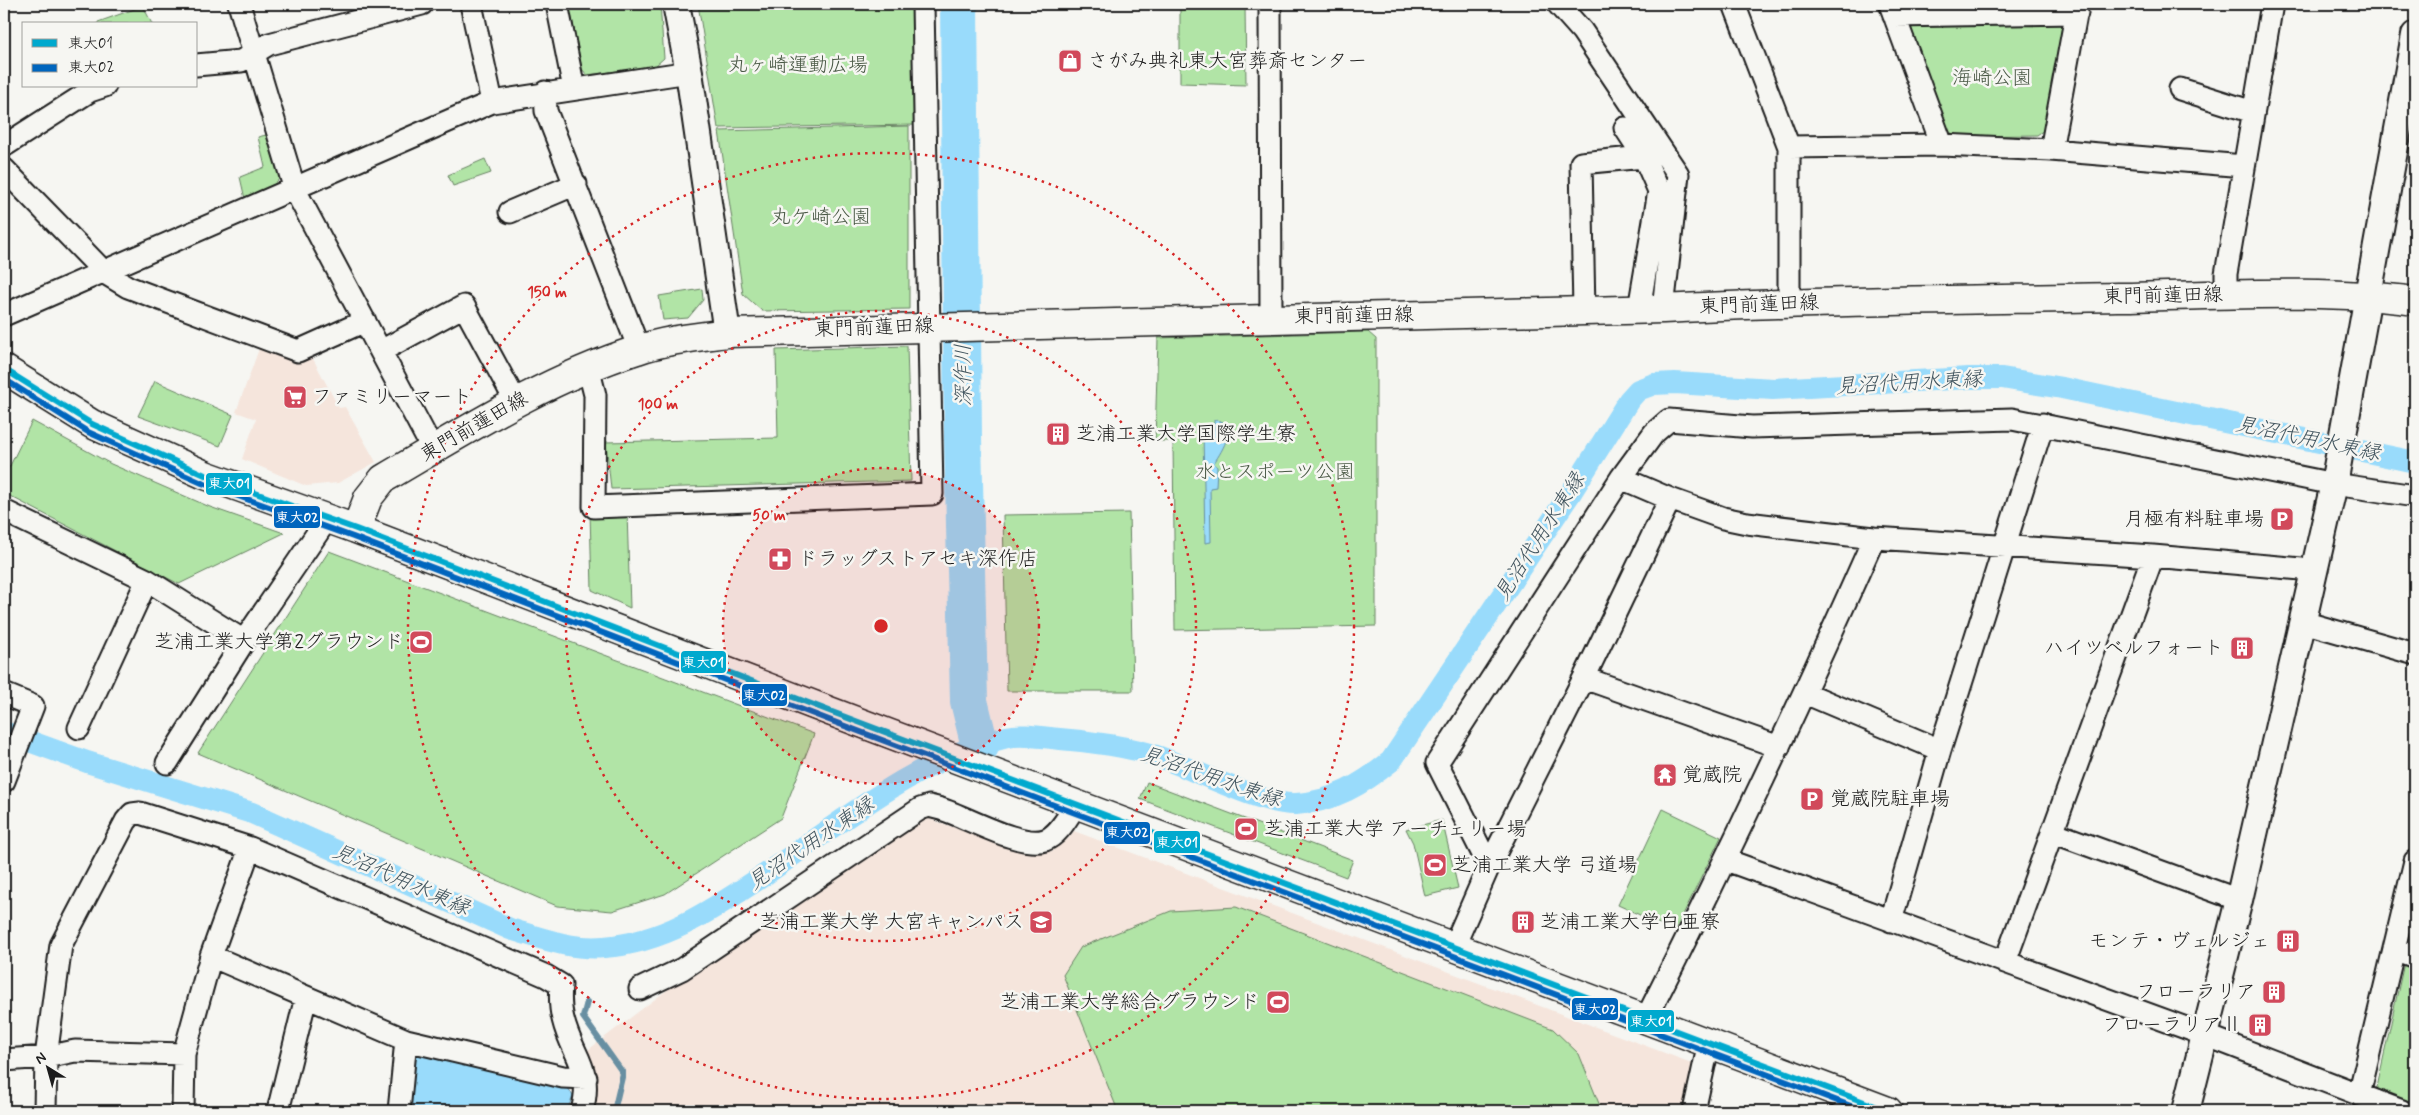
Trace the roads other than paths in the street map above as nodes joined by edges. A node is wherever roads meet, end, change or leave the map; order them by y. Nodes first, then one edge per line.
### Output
1 (238, 4) edge
2 (422, 4) edge
3 (471, 4) edge
4 (557, 4) edge
5 (676, 4) edge
6 (923, 4) edge
7 (1270, 4) edge
8 (1558, 4) edge
9 (1734, 4) edge
10 (2272, 4) edge
11 (2077, 8) edge
12 (1892, 10) edge
13 (2415, 35) edge
14 (255, 54) junction
15 (198, 65) edge
16 (689, 72) junction
17 (99, 88) edge
18 (574, 89) junction
19 (2180, 89) dead end
20 (545, 92) junction
21 (492, 102) junction
22 (2253, 112) junction
23 (1625, 128) dead end
24 (1942, 145) junction
25 (4, 146) edge
26 (1789, 147) junction
27 (2051, 150) junction
28 (1644, 156) junction
29 (2244, 166) junction
30 (4, 169) edge
31 (576, 184) junction
32 (295, 190) junction
33 (510, 212) dead end
34 (105, 273) junction
35 (2226, 295) junction
36 (2369, 297) junction
37 (2415, 301) edge
38 (1789, 303) junction
39 (1651, 309) junction
40 (1584, 310) junction
41 (4, 315) edge
42 (1271, 318) junction
43 (365, 321) junction
44 (934, 326) junction
45 (727, 333) junction
46 (639, 349) junction
47 (381, 351) junction
48 (588, 367) junction
49 (4, 369) edge
50 (516, 402) junction
51 (2043, 424) junction
52 (433, 450) junction
53 (2338, 464) junction
54 (1621, 478) junction
55 (2415, 496) edge
56 (1670, 499) junction
57 (4, 510) edge
58 (327, 519) junction
59 (356, 529) junction
60 (1874, 538) junction
61 (2006, 546) junction
62 (2153, 556) junction
63 (2313, 570) junction
64 (147, 580) junction
65 (2304, 622) junction
66 (244, 641) junction
67 (2415, 654) edge
68 (1584, 678) junction
69 (1806, 693) junction
70 (4, 694) edge
71 (79, 728) dead end
72 (1779, 747) junction
73 (1940, 750) junction
74 (167, 763) dead end
75 (6, 774) edge
76 (1076, 805) junction
77 (2052, 832) junction
78 (250, 848) junction
79 (1726, 860) junction
80 (2415, 861) edge
81 (1489, 866) junction
82 (2239, 900) junction
83 (1890, 921) junction
84 (1454, 946) junction
85 (2394, 949) junction
86 (211, 956) junction
87 (2415, 957) edge
88 (2005, 962) junction
89 (640, 989) dead end
90 (306, 997) junction
91 (1646, 1019) junction
92 (2204, 1034) junction
93 (406, 1040) junction
94 (1709, 1043) junction
95 (184, 1054) junction
96 (46, 1057) junction
97 (4, 1060) edge
98 (586, 1078) junction
99 (2359, 1095) junction
100 (45, 1111) edge
101 (183, 1111) edge
102 (278, 1111) edge
103 (398, 1111) edge
104 (582, 1111) edge
105 (1694, 1111) edge
106 (1888, 1111) edge
107 (2186, 1111) edge
108 (2402, 1111) edge

1 - 14 street
2 - 14 street
3 - 21 street
4 - 18 street
5 - 16 street
6 - 44 street
7 - 42 street
8 - 39 street
9 - 26 street
10 - 22 street
11 - 12 street
11 - 27 street
12 - 24 street
13 - 36 street
14 - 15 street
14 - 32 street
16 - 18 street
16 - 45 street
17 - 25 street
18 - 20 street
19 - 22 street
20 - 21 street
20 - 31 street
21 - 32 street
22 - 29 street
23 - 28 street
24 - 26 street
24 - 27 street
26 - 38 street
27 - 29 street
28 - 39 street
28 - 40 street
29 - 35 street
30 - 34 street
31 - 33 street
31 - 46 street
32 - 34 street
32 - 43 street
34 - 41 street
34 - 43 street
35 - 36 main road, 東門前蓮田線
35 - 38 main road, 東門前蓮田線
36 - 37 main road, 東門前蓮田線
36 - 53 street
38 - 39 main road, 東門前蓮田線
39 - 40 main road, 東門前蓮田線
40 - 42 main road, 東門前蓮田線
42 - 44 main road, 東門前蓮田線
43 - 47 street
44 - 45 main road, 東門前蓮田線
44 - 48 street
45 - 46 main road, 東門前蓮田線
46 - 48 main road, 東門前蓮田線
47 - 50 street
47 - 52 street
48 - 50 main road, 東門前蓮田線
49 - 58 main road
50 - 52 main road, 東門前蓮田線
51 - 53 street
51 - 54 street
51 - 61 street
52 - 59 main road, 東門前蓮田線
53 - 55 street
53 - 63 street
54 - 56 street
54 - 81 street
56 - 60 street
56 - 68 street
57 - 64 street
58 - 59 main road
58 - 66 street
59 - 76 main road
60 - 61 street
60 - 69 street
61 - 62 street
61 - 73 street
62 - 63 street
62 - 77 street
63 - 65 street
64 - 66 street
64 - 71 street
65 - 67 street
65 - 82 street
66 - 74 street
68 - 72 street
68 - 81 street
69 - 72 street
69 - 73 street
70 - 75 street
72 - 79 street
73 - 83 street
76 - 84 main road
76 - 89 street
77 - 82 street
77 - 88 street
78 - 86 street
78 - 96 street
78 - 98 street
79 - 83 street
79 - 91 street
80 - 85 street
81 - 84 street
82 - 92 street
83 - 88 street
84 - 91 main road
85 - 87 street
85 - 99 street
86 - 90 street
86 - 95 street
88 - 92 street
90 - 93 street
90 - 102 street
91 - 94 main road
92 - 99 street
92 - 107 street
93 - 98 street
93 - 103 street
94 - 105 street
94 - 106 main road
95 - 96 street
95 - 101 street
96 - 97 street
96 - 100 street
98 - 104 street
99 - 108 street

